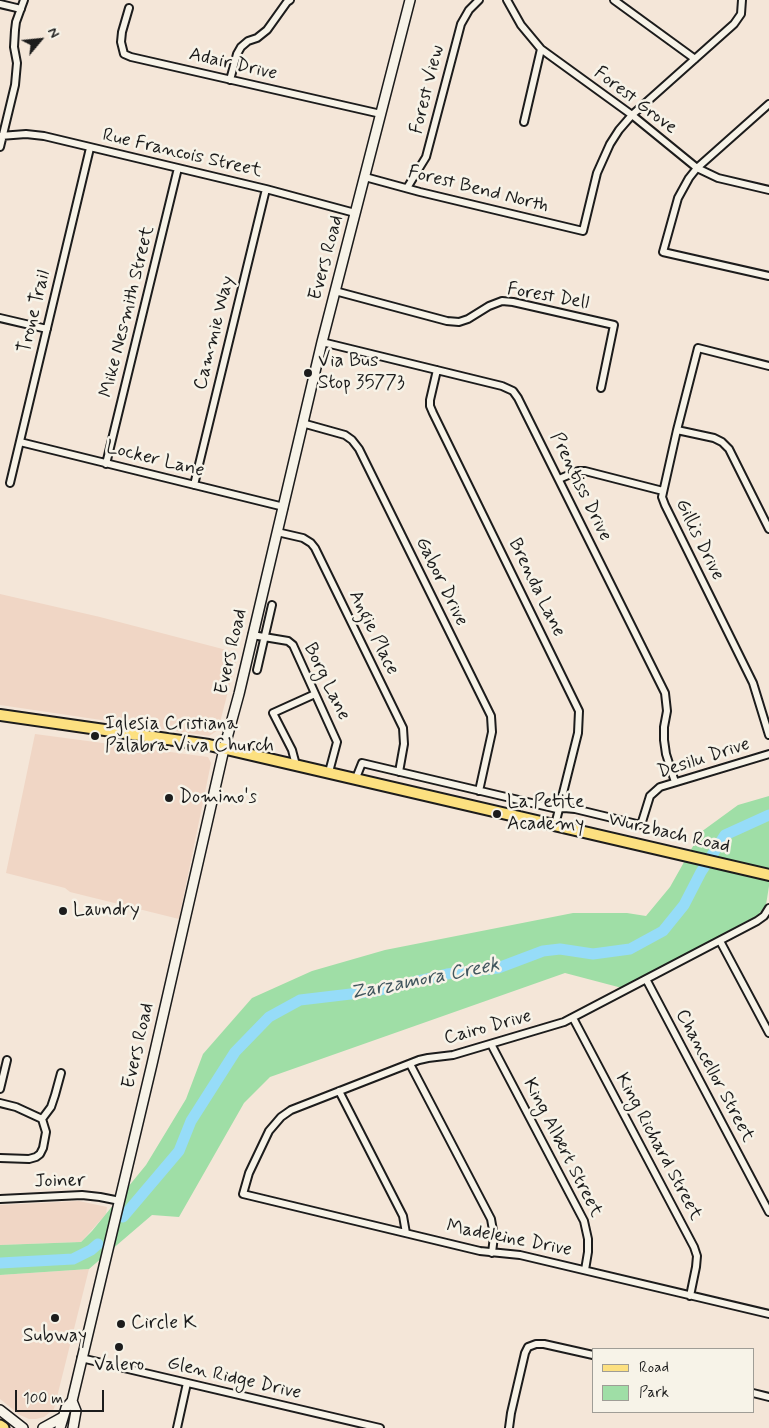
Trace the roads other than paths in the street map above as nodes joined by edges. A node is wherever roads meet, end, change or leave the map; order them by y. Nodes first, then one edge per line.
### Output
1 (24, 0) edge
2 (290, 0) edge
3 (410, 0) edge
4 (479, 0) edge
5 (507, 0) edge
6 (614, 0) edge
7 (742, 0) edge
8 (0, 4) edge
9 (129, 8) dead end
10 (21, 9) junction
11 (541, 49) junction
12 (695, 59) junction
13 (230, 80) junction
14 (769, 104) edge
15 (381, 114) junction
16 (632, 115) junction
17 (524, 122) dead end
18 (2, 135) edge
19 (0, 147) edge
20 (90, 148) junction
21 (178, 168) junction
22 (697, 168) junction
23 (365, 177) junction
24 (408, 188) junction
25 (266, 189) junction
26 (769, 190) edge
27 (355, 213) junction
28 (769, 276) edge
29 (335, 292) junction
30 (0, 318) edge
31 (47, 329) junction
32 (322, 342) junction
33 (769, 366) edge
34 (437, 370) junction
35 (601, 388) dead end
36 (302, 423) junction
37 (677, 430) junction
38 (20, 442) junction
39 (106, 464) junction
40 (559, 479) junction
41 (10, 483) dead end
42 (194, 485) junction
43 (663, 492) junction
44 (284, 507) junction
45 (769, 529) edge
46 (278, 532) junction
47 (272, 605) dead end
48 (252, 635) junction
49 (265, 637) junction
50 (257, 670) dead end
51 (315, 694) junction
52 (0, 715) edge
53 (769, 735) edge
54 (224, 748) junction
55 (769, 754) edge
56 (296, 765) junction
57 (329, 772) junction
58 (399, 772) junction
59 (356, 778) junction
60 (675, 782) junction
61 (479, 791) junction
62 (559, 810) junction
63 (555, 825) junction
64 (641, 825) joint
65 (769, 875) edge
66 (769, 908) edge
67 (720, 941) junction
68 (646, 979) junction
69 (573, 1018) junction
70 (769, 1033) edge
71 (491, 1044) junction
72 (7, 1060) dead end
73 (410, 1064) junction
74 (61, 1073) dead end
75 (0, 1089) edge
76 (339, 1092) junction
77 (0, 1102) edge
78 (42, 1119) junction
79 (0, 1158) edge
80 (243, 1194) joint
81 (0, 1199) edge
82 (120, 1201) junction
83 (769, 1212) edge
84 (406, 1233) junction
85 (492, 1253) junction
86 (585, 1270) junction
87 (690, 1296) junction
88 (769, 1314) edge
89 (592, 1355) edge
90 (82, 1358) junction
91 (187, 1383) junction
92 (754, 1393) edge
93 (769, 1397) edge
94 (72, 1401) junction
95 (0, 1410) edge
96 (63, 1417) junction
97 (12, 1419) junction
98 (21, 1428) edge
99 (30, 1428) edge
100 (43, 1428) edge
101 (60, 1428) edge
102 (72, 1428) edge
103 (176, 1428) edge
104 (380, 1428) edge
105 (510, 1428) edge

1 - 10 street
2 - 13 street
3 - 15 main road, Evers Road
4 - 24 street, Forest View
5 - 11 street, Forest Grove
6 - 12 street
7 - 12 street
8 - 10 street
9 - 13 street, Adair Drive
10 - 18 street
11 - 16 street, Forest Grove
11 - 17 street
12 - 16 street
13 - 15 street, Adair Drive
14 - 22 street
15 - 23 main road, Evers Road
16 - 22 street, Forest Grove
16 - 24 street, Forest Bend North
18 - 19 street
18 - 20 street, Rue Francois Street
20 - 21 street, Rue Francois Street
20 - 31 street, Trone Trail
21 - 25 street, Rue Francois Street
21 - 39 street, Mike Nesmith Street
22 - 26 street, Forest Grove
22 - 28 street
23 - 24 street, Forest Bend North
23 - 27 main road, Evers Road
25 - 27 street, Rue Francois Street
25 - 42 street, Cammie Way
27 - 29 main road, Evers Road
29 - 32 main road, Evers Road
29 - 35 street, Forest Dell
30 - 31 street
31 - 38 street, Trone Trail
32 - 34 street, Prentiss Drive
32 - 36 main road, Evers Road
33 - 37 street, Gillis Drive
34 - 40 street, Prentiss Drive
34 - 62 street, Brenda Lane
36 - 44 main road, Evers Road
36 - 61 street, Gabor Drive
37 - 43 street, Gillis Drive
37 - 45 street
38 - 39 street, Locker Lane
38 - 41 street, Trone Trail
39 - 42 street, Locker Lane
40 - 43 street
40 - 60 street, Prentiss Drive
42 - 44 street, Locker Lane
43 - 53 street, Gillis Drive
44 - 46 main road, Evers Road
46 - 48 main road, Evers Road
46 - 58 street, Angie Place
47 - 49 street
48 - 49 street, Borg Lane
48 - 54 main road, Evers Road
49 - 50 street
49 - 51 street, Borg Lane
51 - 56 street
51 - 57 street, Borg Lane
52 - 54 main road, Wurzbach Road
54 - 56 main road, Wurzbach Road
54 - 82 main road, Evers Road
55 - 60 street, Desilu Drive
56 - 57 main road, Wurzbach Road
57 - 59 main road, Wurzbach Road
58 - 59 street, Wurzbach Road
58 - 61 street, Wurzbach Road
59 - 63 main road, Wurzbach Road
60 - 64 street, Desilu Drive
61 - 62 street, Wurzbach Road
62 - 63 street, Brenda Lane
62 - 64 street, Wurzbach Road
63 - 65 main road, Wurzbach Road
66 - 67 street, Cairo Drive
67 - 68 street, Cairo Drive
67 - 70 street
68 - 69 street, Cairo Drive
68 - 83 street, Chancellor Street
69 - 71 street, Cairo Drive
69 - 87 street, King Richard Street
71 - 73 street, Cairo Drive
71 - 86 street, King Albert Street
72 - 75 street
73 - 76 street, Cairo Drive
73 - 85 street
74 - 78 street
76 - 80 street, Cairo Drive
76 - 84 street
77 - 78 street
78 - 79 street
80 - 84 street, Madeleine Drive
81 - 82 street, Joiner
82 - 90 main road, Evers Road
84 - 85 street, Madeleine Drive
85 - 86 street, Madeleine Drive
86 - 87 street, Madeleine Drive
87 - 88 street, Madeleine Drive
89 - 105 street
90 - 91 street, Glen Ridge Drive
90 - 94 main road, Evers Road
91 - 103 street
91 - 104 street, Glen Ridge Drive
92 - 93 street
94 - 96 main road, Evers Road
94 - 102 main road, Evers Road
95 - 97 main road
96 - 100 main road
96 - 101 main road, Evers Road
97 - 98 main road
97 - 99 main road

